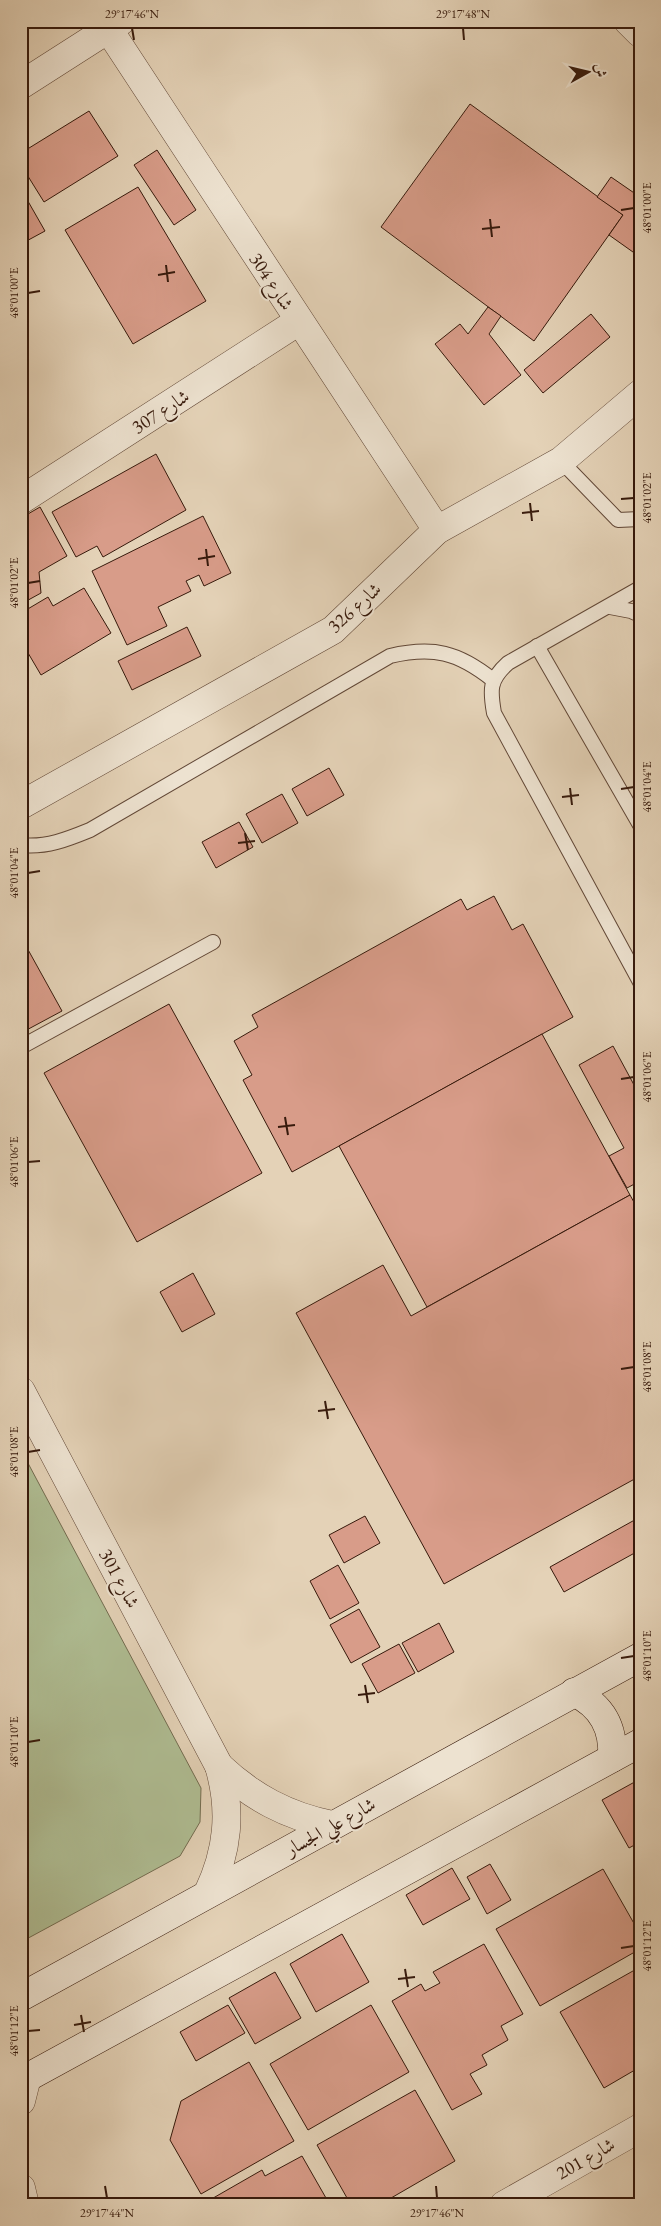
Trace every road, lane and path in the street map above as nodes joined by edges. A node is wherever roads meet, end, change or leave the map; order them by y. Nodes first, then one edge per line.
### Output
1 (628, 21) edge
2 (115, 26) edge
3 (640, 34) edge
4 (21, 85) edge
5 (299, 321) junction
6 (640, 394) edge
7 (561, 461) junction
8 (21, 500) edge
9 (640, 519) edge
10 (437, 530) junction
11 (640, 588) edge
12 (610, 607) junction
13 (640, 615) edge
14 (537, 646) junction
15 (493, 680) junction
16 (21, 805) edge
17 (640, 825) edge
18 (21, 845) edge
19 (213, 942) dead end
20 (640, 982) edge
21 (21, 1048) edge
22 (21, 1391) edge
23 (640, 1657) edge
24 (574, 1692) junction
25 (640, 1743) edge
26 (612, 1758) junction
27 (219, 1766) junction
28 (332, 1825) junction
29 (208, 1893) junction
30 (21, 1997) edge
31 (23, 2086) edge
32 (640, 2128) edge
33 (21, 2188) edge
34 (23, 2204) edge
35 (504, 2205) edge

1 - 3 street
2 - 4 street
2 - 5 street, شارع 304
5 - 8 street, شارع 307
5 - 10 street, شارع 304
6 - 7 street, شارع 326
7 - 9 lane
7 - 10 street, شارع 326
10 - 16 street, شارع 326
11 - 12 lane
12 - 13 lane
12 - 14 lane
14 - 15 lane
14 - 17 lane
15 - 18 lane
15 - 20 lane
19 - 21 lane
22 - 27 street, شارع 301
23 - 24 street, شارع علي الجسار
24 - 26 street
24 - 28 street, شارع علي الجسار
25 - 26 street
26 - 31 street
27 - 28 street, شارع 301
27 - 29 street, شارع 301
28 - 29 street, شارع علي الجسار
29 - 30 street, شارع علي الجسار
32 - 35 street, شارع 201
33 - 34 street

